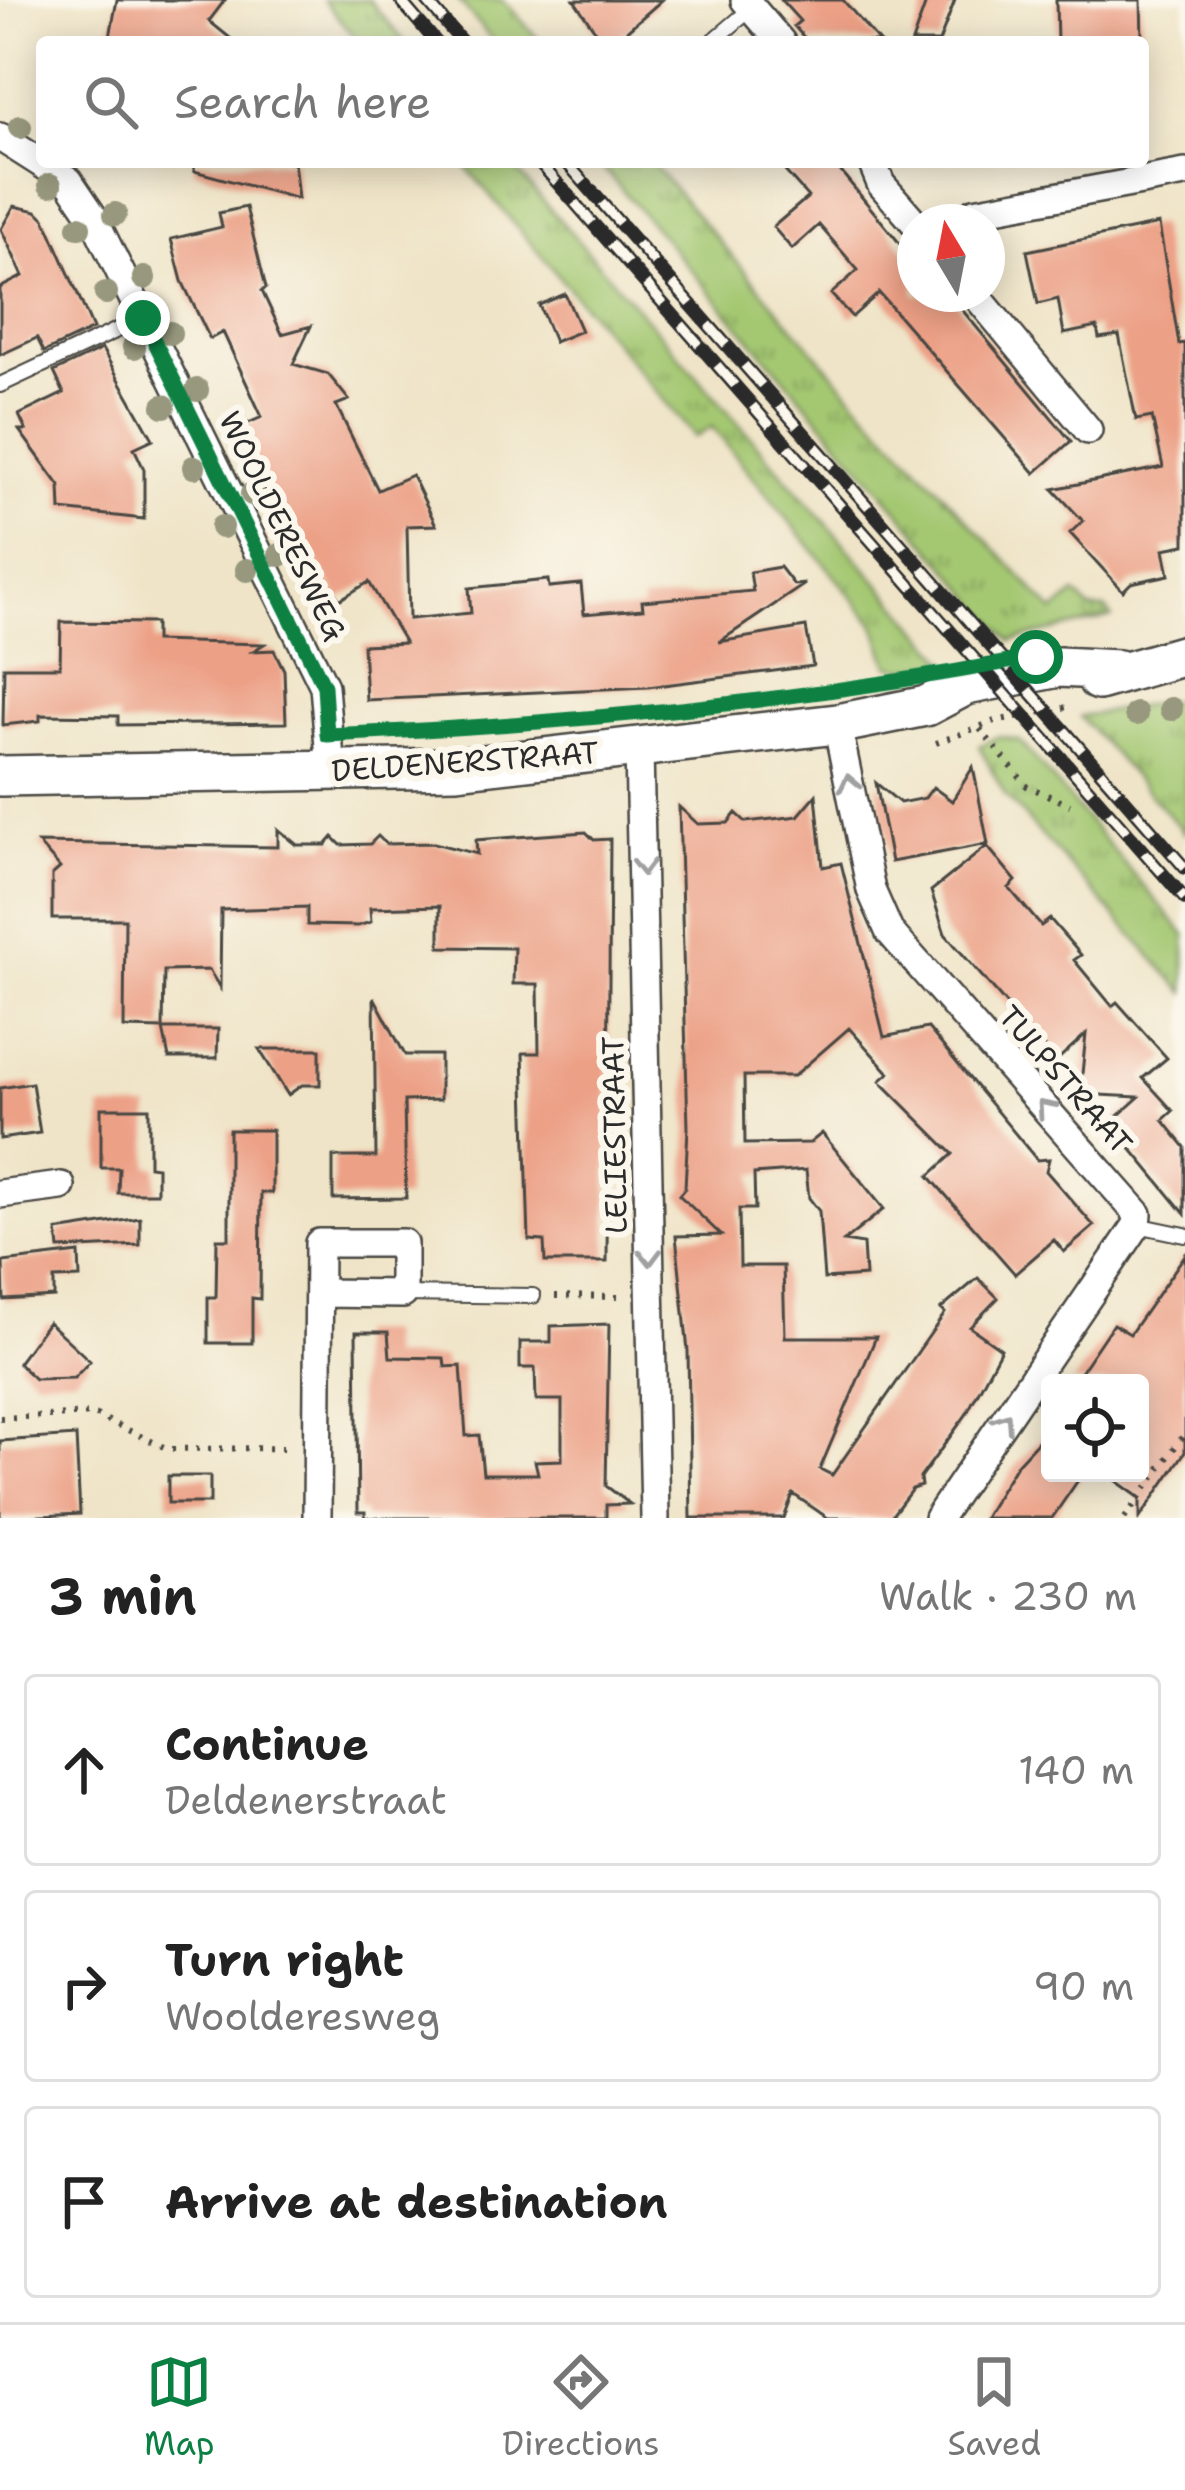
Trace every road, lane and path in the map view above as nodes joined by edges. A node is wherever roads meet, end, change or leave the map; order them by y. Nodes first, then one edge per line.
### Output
1 (748, 4) edge
2 (718, 36) edge
3 (776, 36) edge
4 (0, 136) edge
5 (36, 159) edge
6 (50, 168) edge
7 (874, 168) edge
8 (1185, 173) edge
9 (898, 204) edge
10 (1005, 206) edge
11 (990, 312) edge
12 (143, 318) junction
13 (0, 386) edge
14 (1088, 430) dead end
15 (1185, 655) edge
16 (837, 724) junction
17 (980, 728) dead end
18 (639, 750) junction
19 (331, 771) junction
20 (0, 776) edge
21 (1070, 805) dead end
22 (61, 1186) dead end
23 (0, 1194) edge
24 (1137, 1226) junction
25 (1185, 1235) edge
26 (319, 1293) junction
27 (403, 1294) junction
28 (533, 1296) joint
29 (650, 1297) junction
30 (0, 1418) edge
31 (1185, 1432) edge
32 (318, 1448) junction
33 (317, 1518) edge
34 (655, 1518) edge
35 (938, 1518) edge
36 (1124, 1518) edge

1 - 2 lane
1 - 3 street
4 - 5 street, WOOLDERESWEG
6 - 12 street, WOOLDERESWEG
7 - 9 street
8 - 10 street
11 - 14 street
12 - 13 lane
12 - 19 street, WOOLDERESWEG
15 - 16 main road, DELDENERSTRAAT
16 - 18 main road, DELDENERSTRAAT
24 -> 16 street, TULPSTRAAT
17 - 21 path
18 - 19 main road, DELDENERSTRAAT
18 -> 29 street, LELIESTRAAT
19 - 20 main road, DELDENERSTRAAT
22 - 23 street
24 - 25 lane
35 -> 24 street
26 - 27 street
26 - 27 street
26 - 32 street
27 - 28 lane
28 - 29 path
29 - 34 street, LELIESTRAAT
30 - 32 path
31 - 36 path
32 - 33 street

